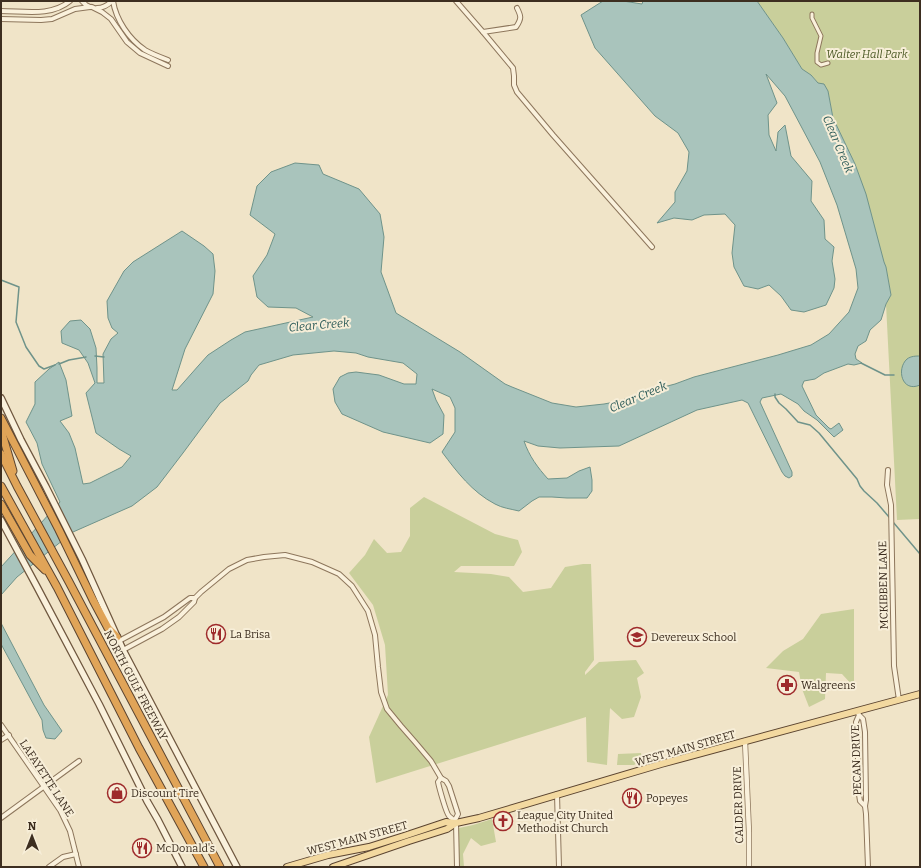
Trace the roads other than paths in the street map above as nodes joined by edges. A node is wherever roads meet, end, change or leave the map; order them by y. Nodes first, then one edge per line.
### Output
1 (70, 1) edge
2 (82, 1) edge
3 (112, 1) edge
4 (456, 1) edge
5 (91, 7) junction
6 (516, 8) dead end
7 (1, 11) edge
8 (812, 14) dead end
9 (1, 19) edge
10 (483, 32) junction
11 (168, 60) dead end
12 (828, 63) dead end
13 (168, 66) dead end
14 (652, 247) dead end
15 (1, 398) edge
16 (1, 418) edge
17 (1, 430) edge
18 (1, 454) edge
19 (888, 470) dead end
20 (17, 486) junction
21 (3, 489) edge
22 (1, 504) edge
23 (1, 520) edge
24 (51, 577) junction
25 (195, 598) junction
26 (118, 639) junction
27 (123, 650) junction
28 (920, 694) edge
29 (899, 700) junction
30 (858, 714) junction
31 (1, 725) edge
32 (9, 735) junction
33 (1, 740) edge
34 (745, 742) junction
35 (79, 761) dead end
36 (441, 778) junction
37 (44, 787) junction
38 (557, 794) junction
39 (864, 806) junction
40 (1, 818) edge
41 (455, 822) junction
42 (76, 854) junction
43 (234, 860) junction
44 (218, 864) edge
45 (49, 867) edge
46 (79, 867) edge
47 (182, 867) edge
48 (204, 867) edge
49 (232, 867) edge
50 (237, 867) edge
51 (287, 867) edge
52 (333, 867) edge
53 (457, 867) edge
54 (559, 867) edge
55 (749, 867) edge
56 (868, 867) edge

1 - 7 street
2 - 5 street
3 - 5 street
3 - 11 street
4 - 10 street
5 - 9 street
5 - 13 street
6 - 10 street
8 - 12 street
10 - 14 street
15 - 26 main road
16 - 26 highway
17 - 20 highway
18 - 20 highway
19 - 29 street, MCKIBBEN LANE
20 - 44 highway, NORTH GULF FREEWAY
21 - 24 highway
22 - 24 highway
23 - 47 main road
24 - 48 highway
25 - 26 street
25 - 27 street
25 - 36 street
26 - 27 main road
27 - 43 main road
28 - 29 main road, WEST MAIN STREET
29 - 30 main road, WEST MAIN STREET
30 - 34 main road, WEST MAIN STREET
30 - 39 street, PECAN DRIVE
30 - 39 street, PECAN DRIVE
31 - 32 street, LAFAYETTE LANE
32 - 33 street
32 - 37 street, LAFAYETTE LANE
34 - 38 main road, WEST MAIN STREET
34 - 55 street, CALDER DRIVE
35 - 37 street
36 - 41 street
36 - 41 street
37 - 40 street
37 - 42 street, LAFAYETTE LANE
38 - 41 main road, WEST MAIN STREET
38 - 54 street
39 - 56 street, PECAN DRIVE
41 - 51 main road, WEST MAIN STREET
41 - 52 main road, WEST MAIN STREET
41 - 53 street
42 - 45 street
42 - 46 street, LAFAYETTE LANE
43 - 49 main road
43 - 50 main road

